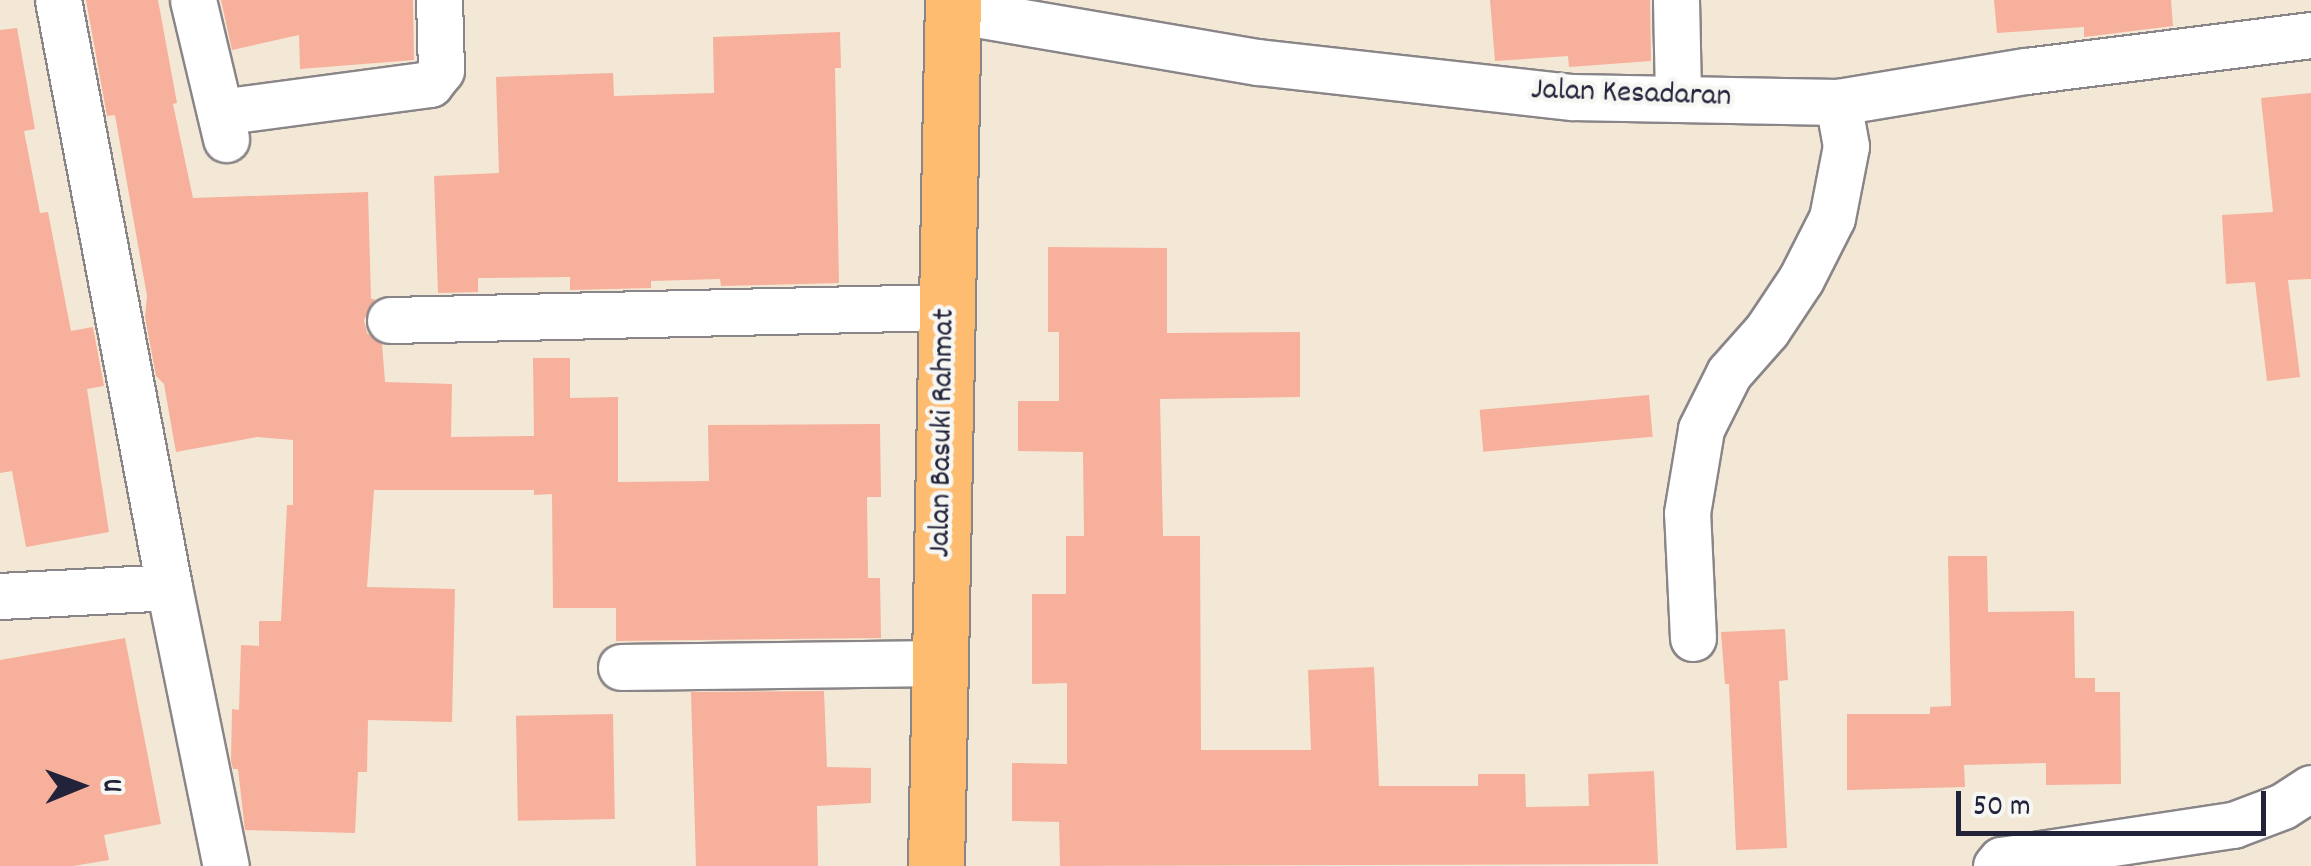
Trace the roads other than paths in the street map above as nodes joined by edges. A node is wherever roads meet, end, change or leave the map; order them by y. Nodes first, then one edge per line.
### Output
1 (58, 0) edge
2 (193, 0) edge
3 (439, 0) edge
4 (1676, 0) edge
5 (953, 5) edge
6 (2311, 36) edge
7 (1678, 99) junction
8 (1838, 102) junction
9 (947, 307) junction
10 (390, 320) dead end
11 (168, 587) junction
12 (0, 596) edge
13 (1694, 638) dead end
14 (940, 662) junction
15 (621, 667) dead end
16 (2311, 788) edge
17 (226, 866) edge
18 (936, 866) edge
19 (1996, 866) edge

1 - 11 street
2 - 3 street
4 - 7 street
5 - 7 street, Jalan Kesadaran
5 - 9 highway, Jalan Basuki Rahmat
6 - 8 street, Jalan Kesadaran
7 - 8 street, Jalan Kesadaran
8 - 13 street
9 - 10 street
9 - 14 highway, Jalan Basuki Rahmat
11 - 12 street
11 - 17 street
14 - 15 street
14 - 18 highway, Jalan Basuki Rahmat
16 - 19 street

